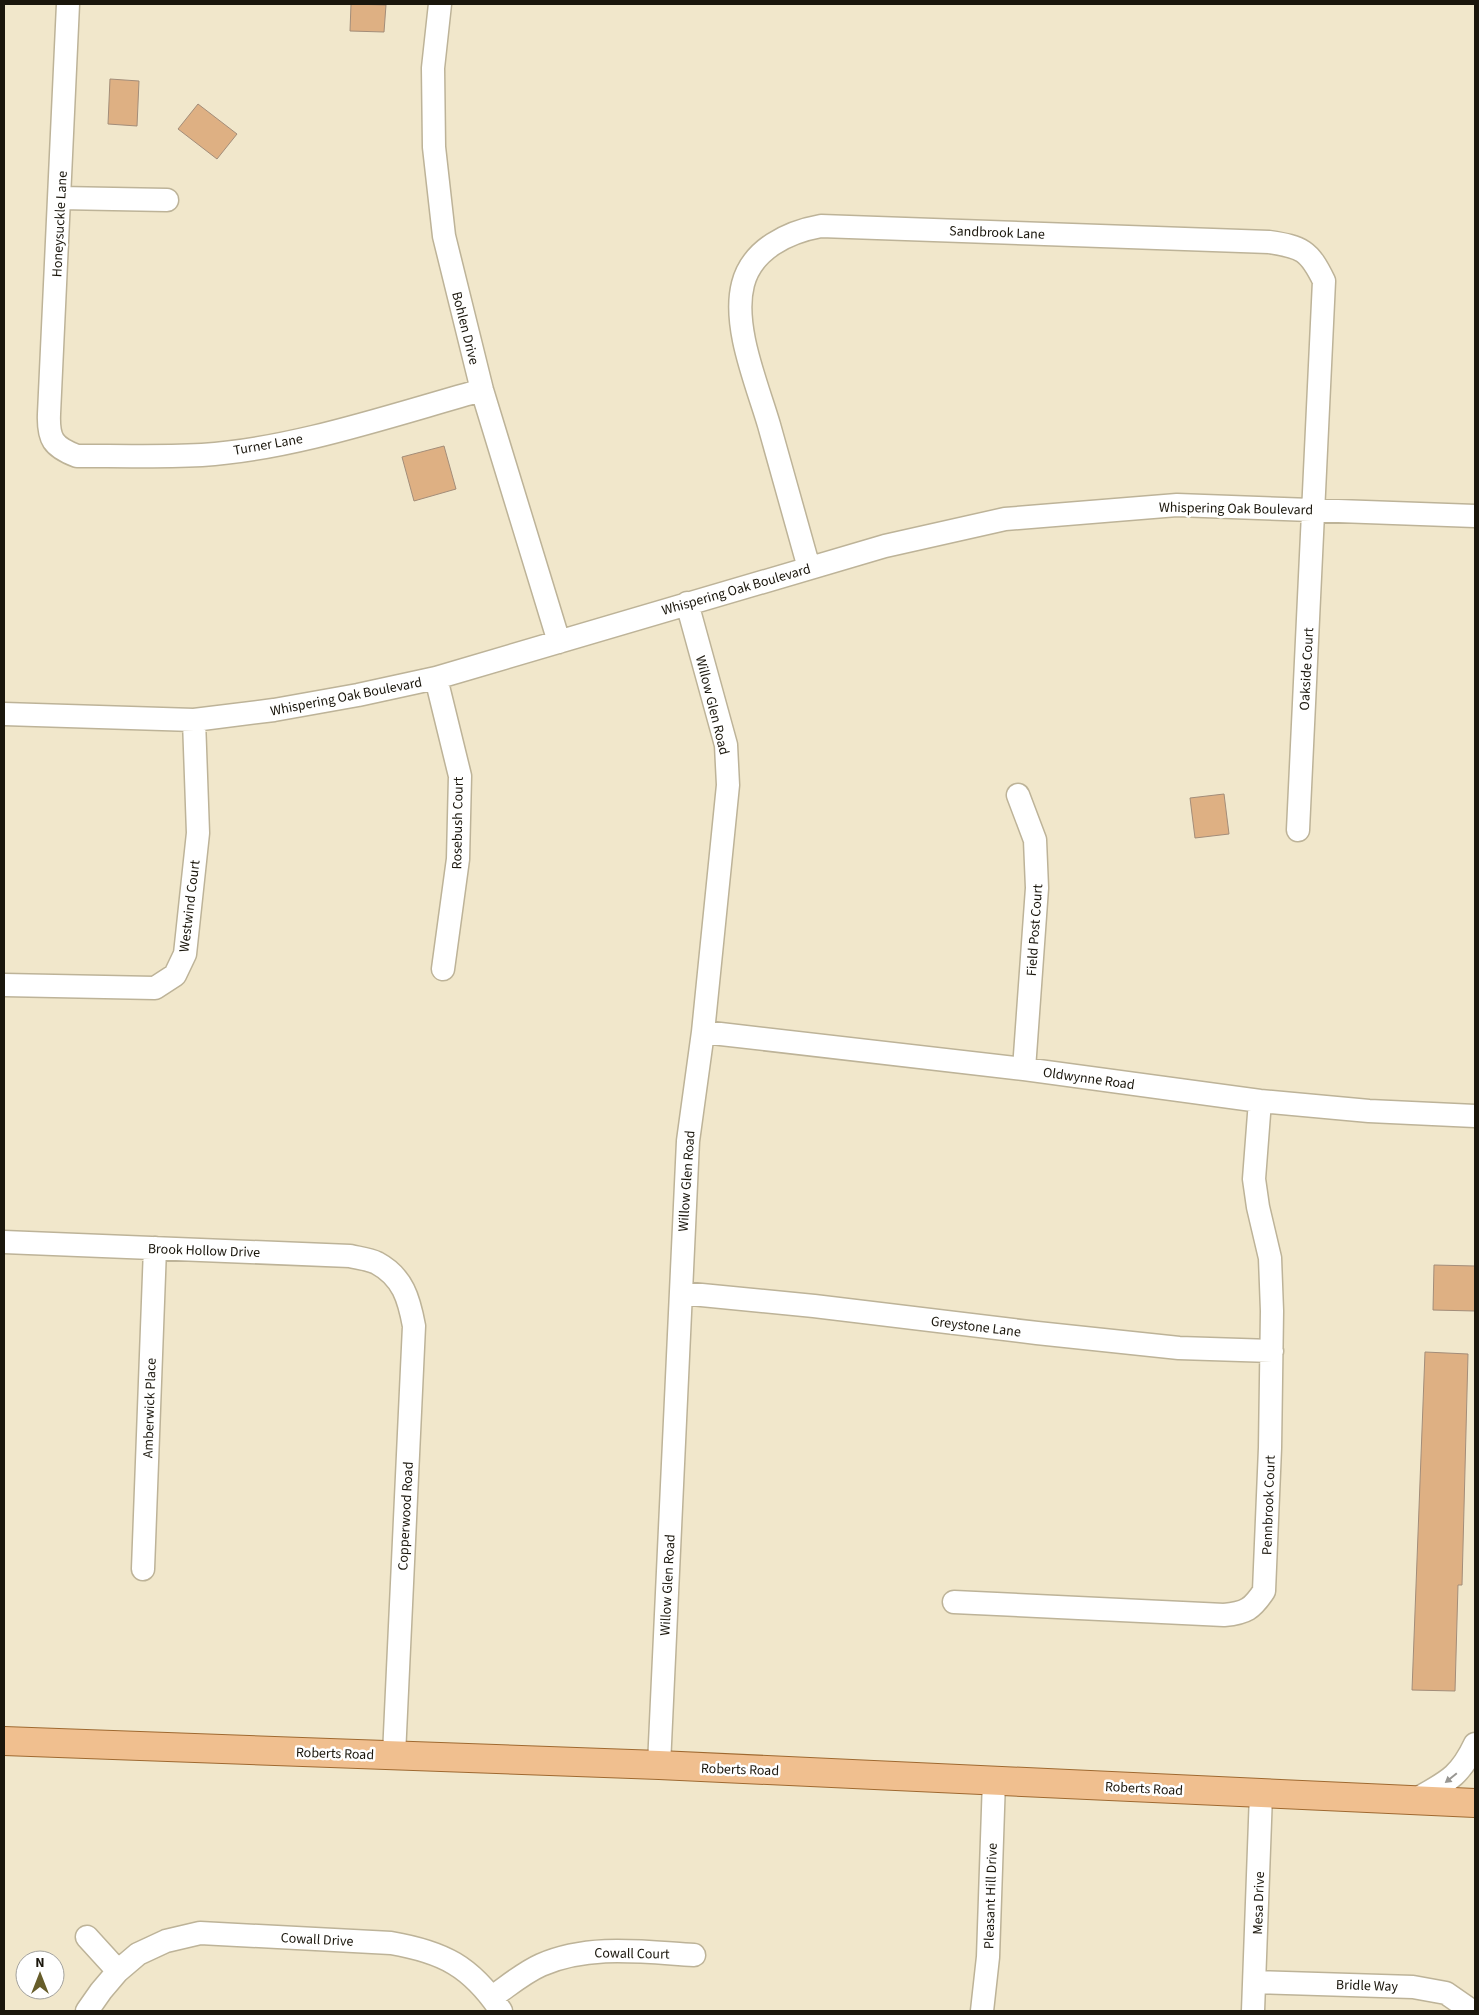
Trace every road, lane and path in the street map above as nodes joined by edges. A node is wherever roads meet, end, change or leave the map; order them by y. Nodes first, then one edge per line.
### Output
1 (68, 4) edge
2 (440, 4) edge
3 (60, 198) junction
4 (167, 200) dead end
5 (482, 390) junction
6 (53, 443) joint
7 (1313, 508) junction
8 (1475, 516) edge
9 (810, 568) junction
10 (687, 603) junction
11 (559, 642) junction
12 (436, 678) junction
13 (4, 714) edge
14 (194, 720) junction
15 (1018, 795) dead end
16 (1298, 830) dead end
17 (443, 969) dead end
18 (4, 985) edge
19 (703, 1032) junction
20 (1024, 1069) junction
21 (1260, 1101) junction
22 (1475, 1116) edge
23 (4, 1242) edge
24 (155, 1248) junction
25 (398, 1280) joint
26 (681, 1293) junction
27 (1272, 1351) junction
28 (143, 1569) dead end
29 (954, 1602) dead end
30 (4, 1741) edge
31 (1475, 1744) edge
32 (394, 1755) junction
33 (659, 1766) junction
34 (994, 1780) junction
35 (1261, 1794) junction
36 (1415, 1800) junction
37 (1475, 1803) edge
38 (88, 1937) dead end
39 (694, 1955) dead end
40 (118, 1971) junction
41 (1254, 1982) junction
42 (496, 2004) edge
43 (87, 2011) edge
44 (982, 2011) edge
45 (1253, 2011) edge
46 (1472, 2011) edge

1 - 3 street, Honeysuckle Lane
2 - 5 street, Bohlen Drive
3 - 4 street
3 - 6 street, Honeysuckle Lane
5 - 6 street, Turner Lane
5 - 11 street, Bohlen Drive
7 - 8 street, Whispering Oak Boulevard
7 - 9 street, Whispering Oak Boulevard
7 - 9 street, Sandbrook Lane
7 - 16 street, Oakside Court
9 - 10 street, Whispering Oak Boulevard
10 - 11 street, Whispering Oak Boulevard
10 - 19 street, Willow Glen Road
11 - 12 street, Whispering Oak Boulevard
12 - 14 street, Whispering Oak Boulevard
12 - 17 street, Rosebush Court
13 - 14 street, Whispering Oak Boulevard
14 - 18 street, Westwind Court
15 - 20 street, Field Post Court
19 - 20 street, Oldwynne Road
19 - 26 street, Willow Glen Road
20 - 21 street, Oldwynne Road
21 - 22 street, Oldwynne Road
21 - 27 street, Pennbrook Court
23 - 24 street, Brook Hollow Drive
24 - 25 street, Brook Hollow Drive
24 - 28 street, Amberwick Place
25 - 32 street, Copperwood Road
26 - 27 street, Greystone Lane
26 - 33 street, Willow Glen Road
27 - 29 street, Pennbrook Court
30 - 32 main road, Roberts Road
31 -> 36 street
32 - 33 main road, Roberts Road
33 - 34 main road, Roberts Road
34 - 35 main road, Roberts Road
34 - 44 street, Pleasant Hill Drive
35 - 36 main road, Roberts Road
35 - 41 street, Mesa Drive
36 - 37 main road, Roberts Road
38 - 40 street
39 - 42 street, Cowall Court
40 - 42 street, Cowall Drive
40 - 43 street, Cowall Drive
41 - 45 street, Mesa Drive
41 - 46 street, Bridle Way

